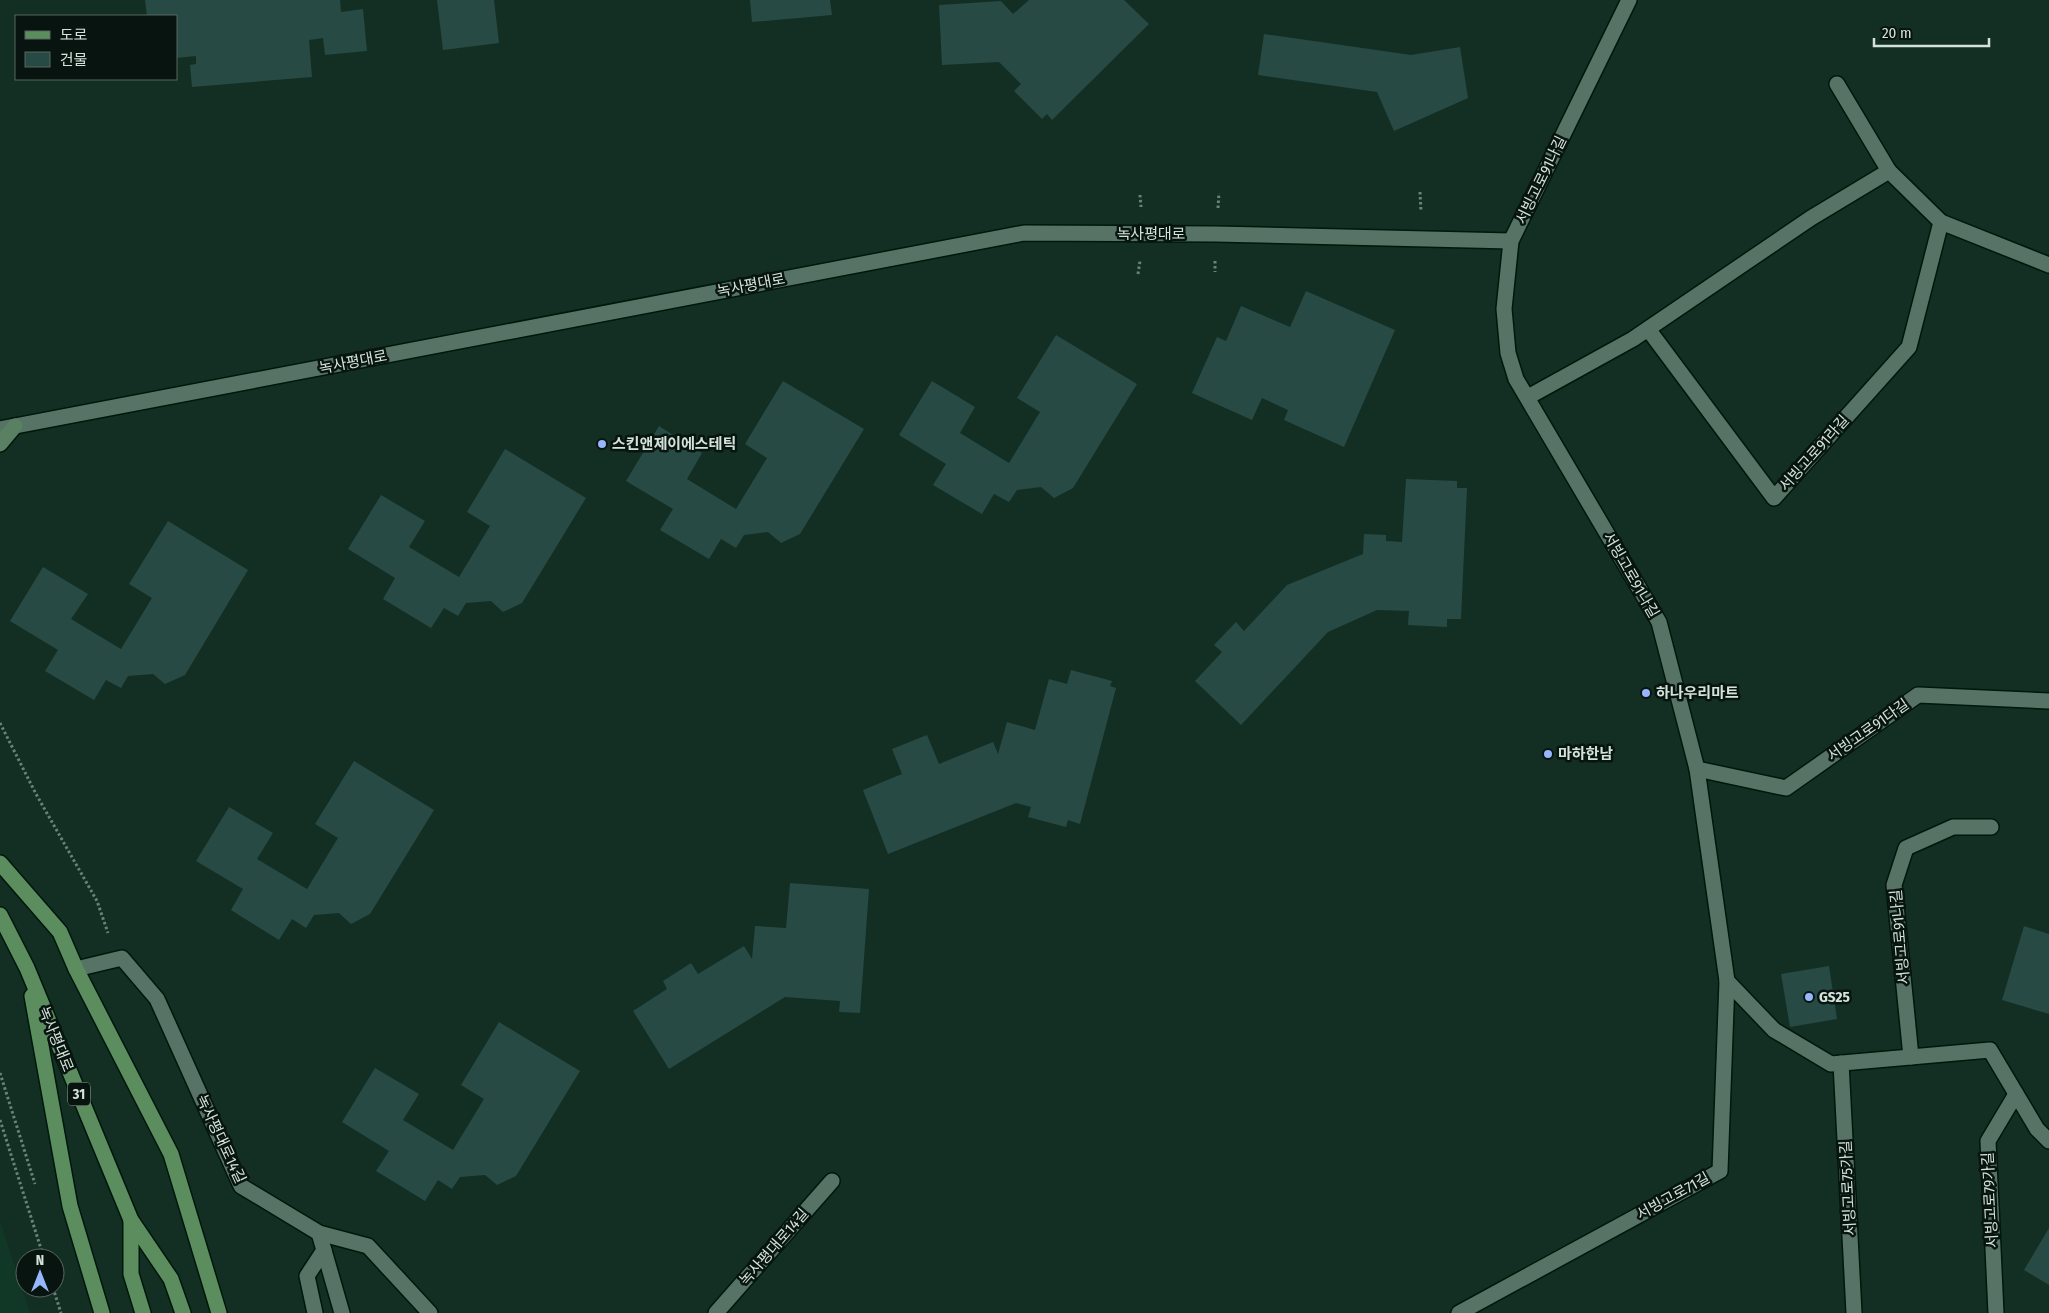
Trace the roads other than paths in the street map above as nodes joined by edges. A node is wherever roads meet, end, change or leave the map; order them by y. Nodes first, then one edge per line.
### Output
1 (1629, 0) edge
2 (1837, 84) dead end
3 (1889, 171) junction
4 (1942, 222) junction
5 (1511, 241) junction
6 (2049, 266) edge
7 (1648, 330) junction
8 (1528, 397) junction
9 (7, 428) edge
10 (0, 444) edge
11 (2049, 701) edge
12 (1697, 769) junction
13 (1991, 827) dead end
14 (0, 863) edge
15 (0, 915) edge
16 (27, 968) junction
17 (76, 969) junction
18 (1727, 981) junction
19 (1912, 1057) junction
20 (1841, 1063) junction
21 (2016, 1094) junction
22 (2049, 1141) edge
23 (832, 1181) dead end
24 (131, 1220) junction
25 (319, 1233) junction
26 (324, 1250) junction
27 (102, 1313) edge
28 (143, 1313) edge
29 (183, 1313) edge
30 (219, 1313) edge
31 (315, 1313) edge
32 (342, 1313) edge
33 (430, 1313) edge
34 (716, 1313) edge
35 (1459, 1313) edge
36 (1854, 1313) edge
37 (1996, 1313) edge

1 - 5 street, 서빙고로91나길
2 - 3 street
3 - 4 street
3 - 7 street
4 - 6 street
4 - 7 street, 서빙고로91라길
5 - 8 street, 서빙고로91나길
5 - 9 street, 녹사평대로
7 - 8 street
8 - 12 street, 서빙고로91나길
9 - 10 street
11 - 12 street, 서빙고로91다길
12 - 18 street, 서빙고로91나길
13 - 19 street, 서빙고로91나길
14 - 17 main road
15 - 16 main road, 녹사평대로 / 31
16 - 24 main road, 녹사평대로 / 31
16 - 27 main road
17 - 25 street, 녹사평대로14길
17 - 30 main road
18 - 20 street
18 - 35 street, 서빙고로71길
19 - 20 street
19 - 21 street
20 - 36 street, 서빙고로75가길
21 - 22 street
21 - 37 street, 서빙고로79가길
23 - 34 street, 녹사평대로14길
24 - 28 main road, 녹사평대로 / 31
24 - 29 main road, 녹사평대로 / 31
25 - 26 street
25 - 33 street, 녹사평대로14길
26 - 31 street
26 - 32 street

